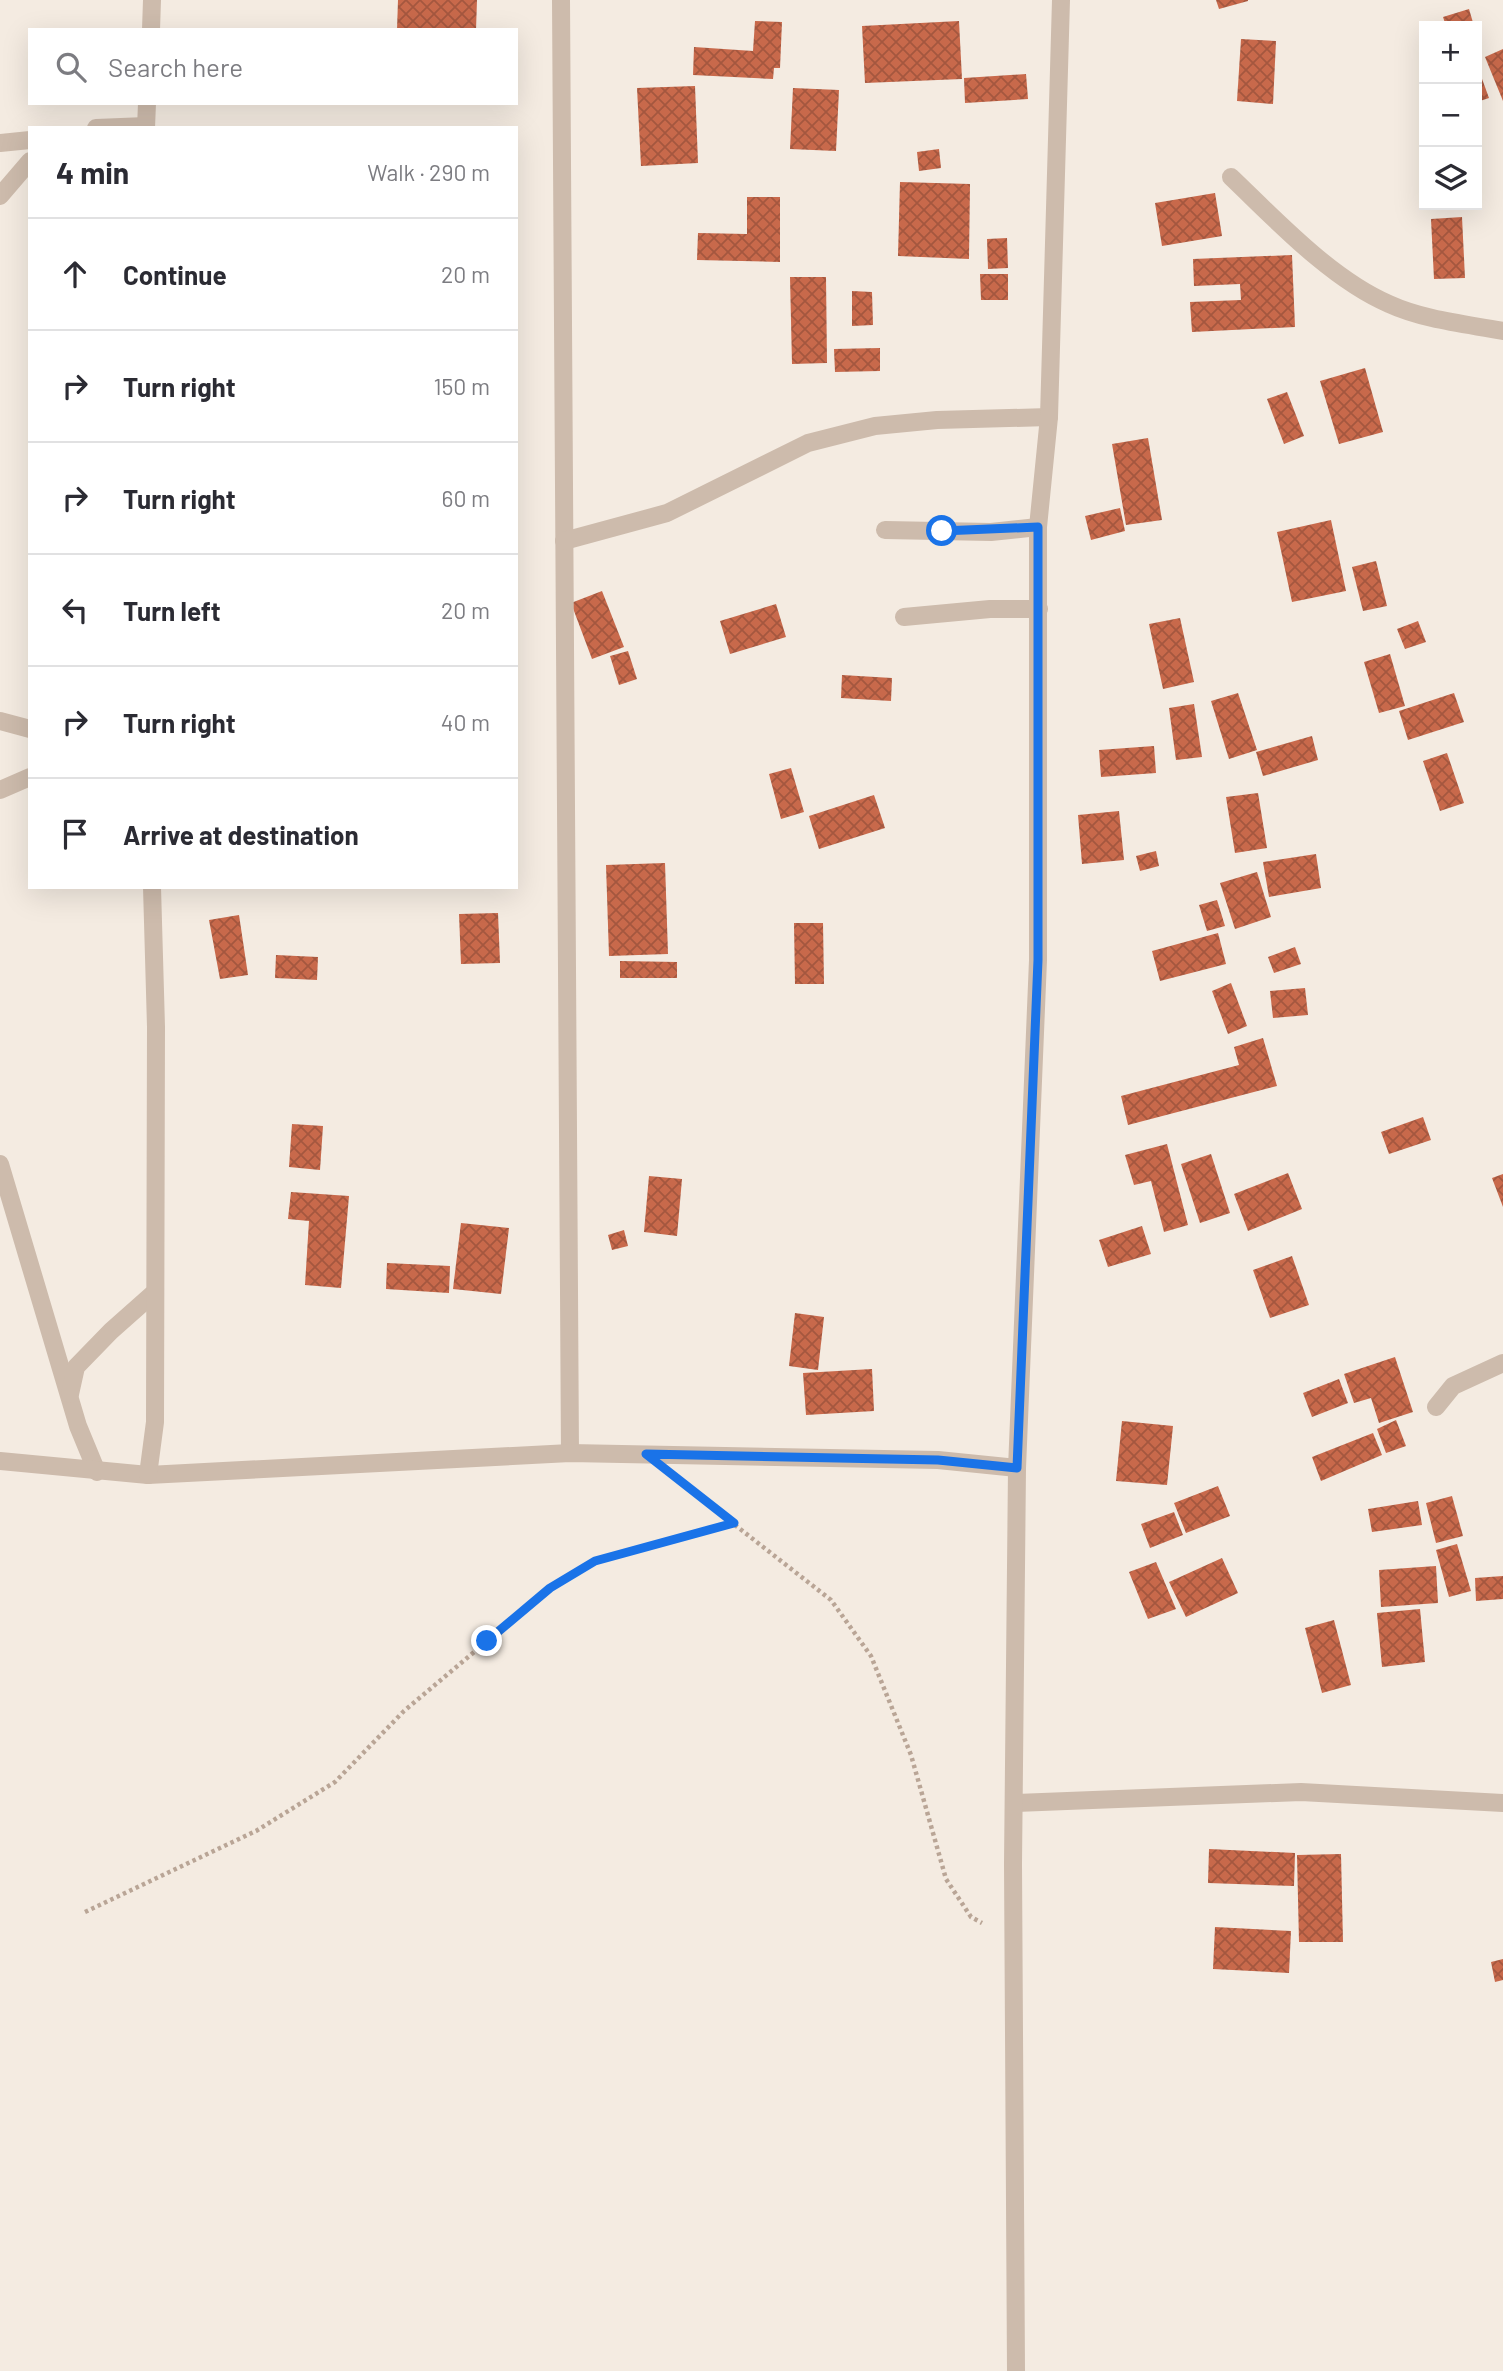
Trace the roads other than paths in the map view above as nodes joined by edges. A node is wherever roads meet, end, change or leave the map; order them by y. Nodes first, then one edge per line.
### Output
1 (152, 0) edge
2 (561, 0) edge
3 (1061, 0) edge
4 (151, 28) edge
5 (147, 105) edge
6 (146, 126) edge
7 (28, 140) edge
8 (0, 143) edge
9 (28, 163) edge
10 (1231, 177) dead end
11 (0, 196) edge
12 (1503, 331) edge
13 (1049, 417) junction
14 (1038, 527) junction
15 (885, 530) dead end
16 (564, 541) junction
17 (1039, 609) junction
18 (904, 617) dead end
19 (0, 721) edge
20 (28, 728) edge
21 (28, 778) edge
22 (0, 790) edge
23 (152, 889) edge
24 (0, 1164) edge
25 (155, 1292) junction
26 (1503, 1363) edge
27 (69, 1397) junction
28 (1436, 1407) dead end
29 (569, 1453) junction
30 (0, 1461) edge
31 (1017, 1468) junction
32 (97, 1472) junction
33 (148, 1475) junction
34 (1014, 1802) junction
35 (1503, 1803) edge
36 (1016, 2371) edge

1 - 4 street
2 - 16 street
3 - 13 street
5 - 6 street
7 - 8 street
9 - 11 street
10 - 12 street
13 - 14 street
13 - 16 street
14 - 15 street
14 - 17 street
16 - 29 street
17 - 18 street
17 - 31 street
19 - 20 street
21 - 22 street
23 - 25 street
24 - 27 street
25 - 27 street
25 - 33 street
26 - 28 street
27 - 32 street
29 - 31 street
29 - 33 street
30 - 32 street
31 - 34 street
32 - 33 street
34 - 35 street
34 - 36 street

